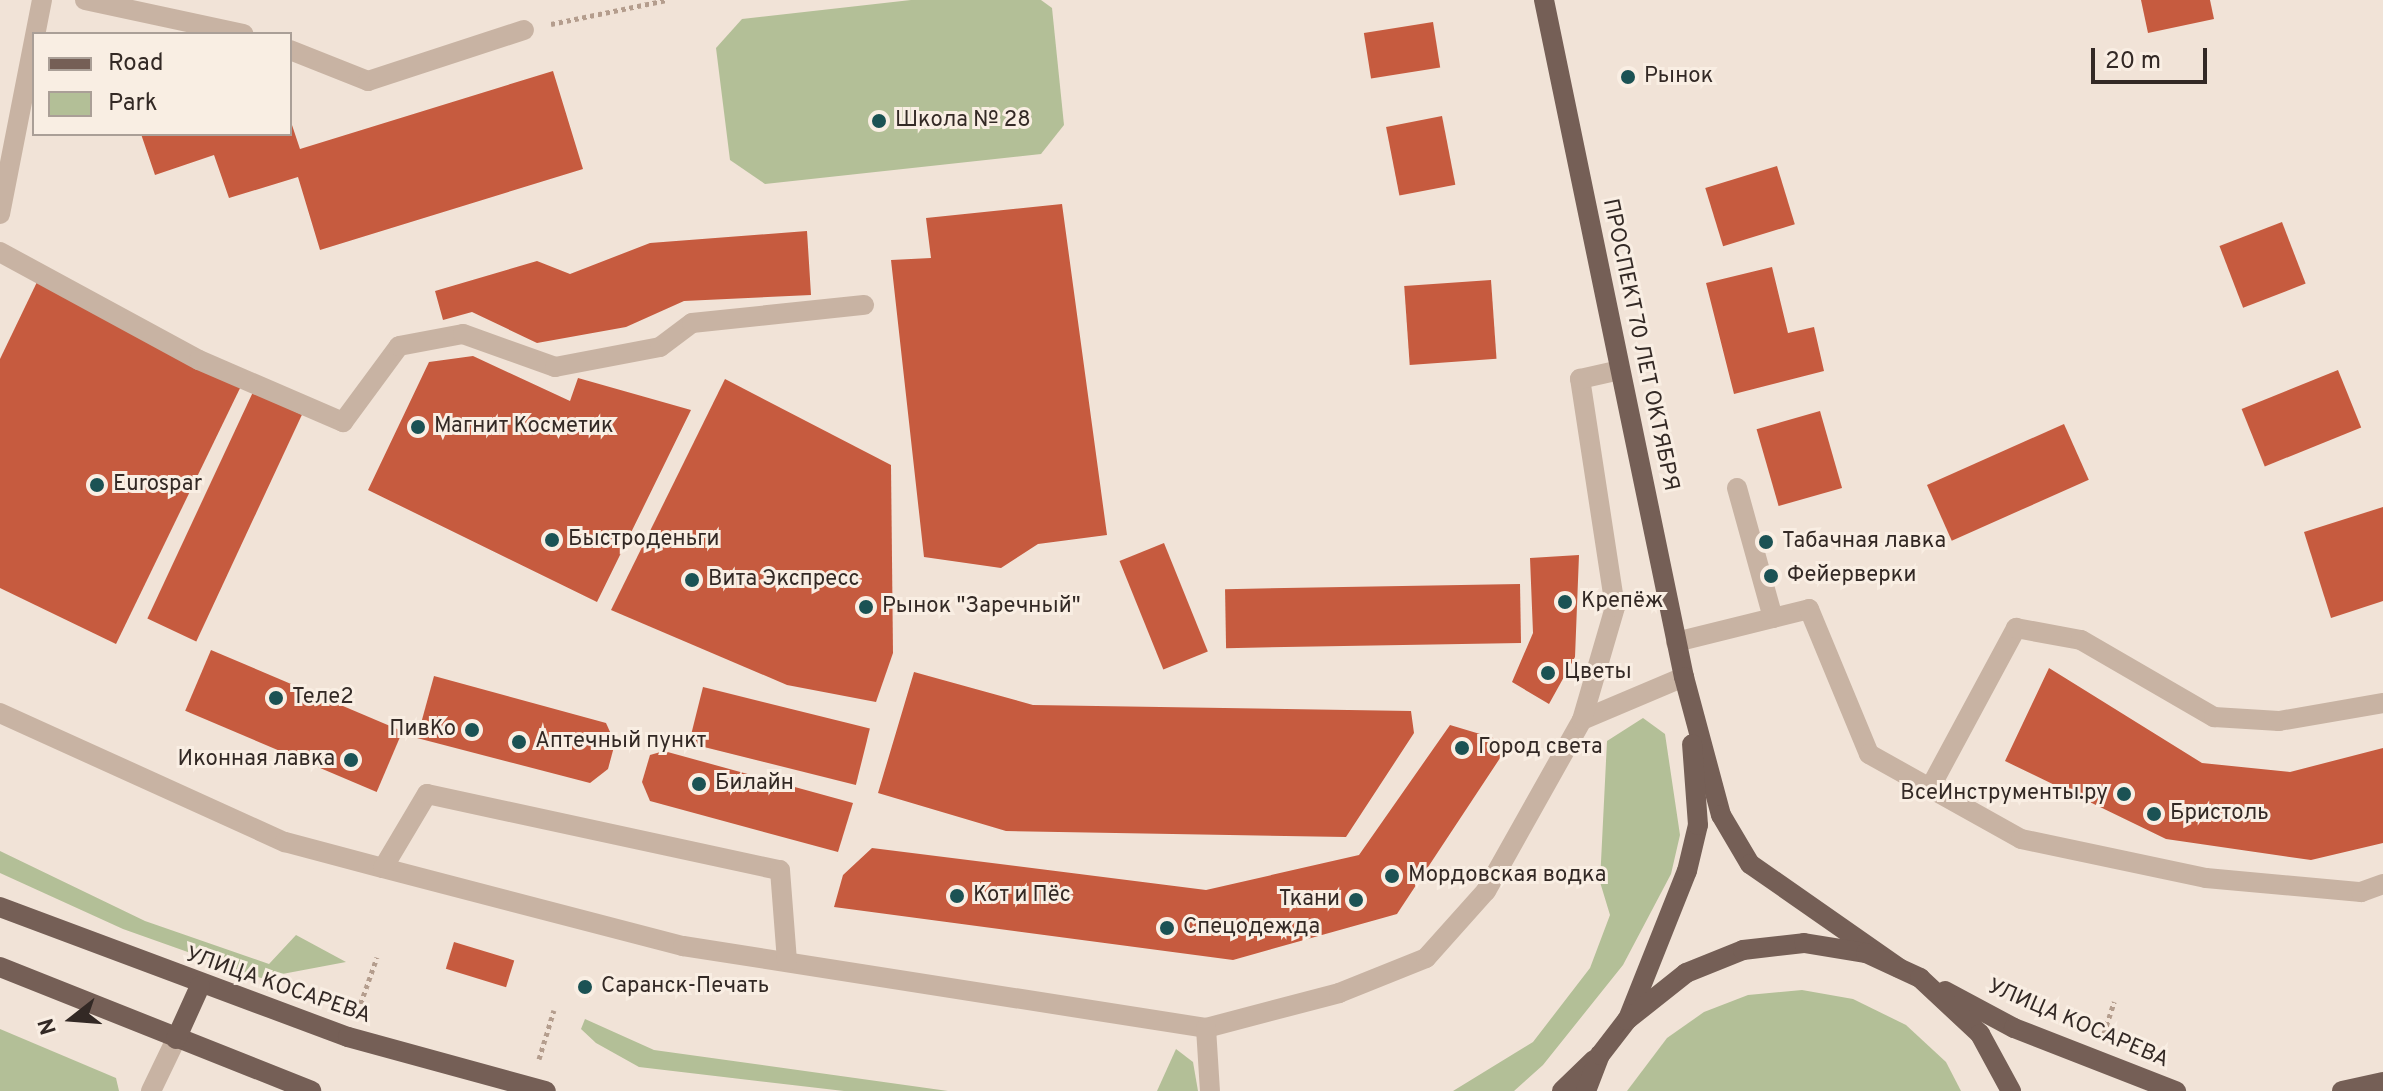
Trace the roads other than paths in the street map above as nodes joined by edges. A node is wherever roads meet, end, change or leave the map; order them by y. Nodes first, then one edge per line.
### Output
1 (42, 0) edge
2 (85, 0) edge
3 (1544, 0) edge
4 (524, 30) road end
5 (36, 32) edge
6 (234, 32) edge
7 (32, 51) edge
8 (292, 51) edge
9 (0, 214) edge
10 (0, 252) edge
11 (864, 305) dead end
12 (1620, 370) junction
13 (1737, 488) dead end
14 (1773, 618) junction
15 (1676, 642) junction
16 (1684, 677) junction
17 (1689, 701) junction
18 (2383, 703) edge
19 (0, 713) edge
20 (1582, 720) junction
21 (1930, 788) junction
22 (383, 868) junction
23 (2383, 884) edge
24 (0, 907) edge
25 (787, 962) junction
26 (0, 967) edge
27 (1899, 968) junction
28 (1920, 978) junction
29 (200, 986) junction
30 (1627, 1020) junction
31 (1206, 1028) junction
32 (176, 1039) junction
33 (1600, 1055) junction
34 (2383, 1082) edge
35 (539, 1089) edge
36 (151, 1091) edge
37 (311, 1091) edge
38 (1210, 1091) edge
39 (1562, 1091) edge
40 (1586, 1091) edge
41 (2011, 1091) edge
42 (2176, 1091) edge
43 (2342, 1091) edge

1 - 5 street
2 - 6 street
3 - 12 main road, ПРОСПЕКТ 70 ЛЕТ ОКТЯБРЯ
4 - 8 street
7 - 9 street
10 - 11 street
12 - 15 main road, ПРОСПЕКТ 70 ЛЕТ ОКТЯБРЯ
12 - 20 street
13 - 14 street
14 - 15 street
14 - 21 street
15 - 16 main road, ПРОСПЕКТ 70 ЛЕТ ОКТЯБРЯ
16 - 17 main road, ПРОСПЕКТ 70 ЛЕТ ОКТЯБРЯ
16 - 20 street
17 - 27 main road, ПРОСПЕКТ 70 ЛЕТ ОКТЯБРЯ
17 - 30 main road, ПРОСПЕКТ 70 ЛЕТ ОКТЯБРЯ
18 - 21 street
19 - 22 street
20 - 31 street
21 - 23 street
22 - 25 street
22 - 25 street
24 - 29 main road, УЛИЦА КОСАРЕВА
25 - 31 street
26 - 32 main road
27 - 28 main road, УЛИЦА КОСАРЕВА
27 - 30 main road
28 - 41 main road
28 - 42 main road, УЛИЦА КОСАРЕВА
29 - 32 main road
29 - 35 main road, УЛИЦА КОСАРЕВА
30 - 33 main road
31 - 38 street
32 - 36 street
32 - 37 main road
33 - 39 main road
33 - 40 main road
34 - 43 main road

